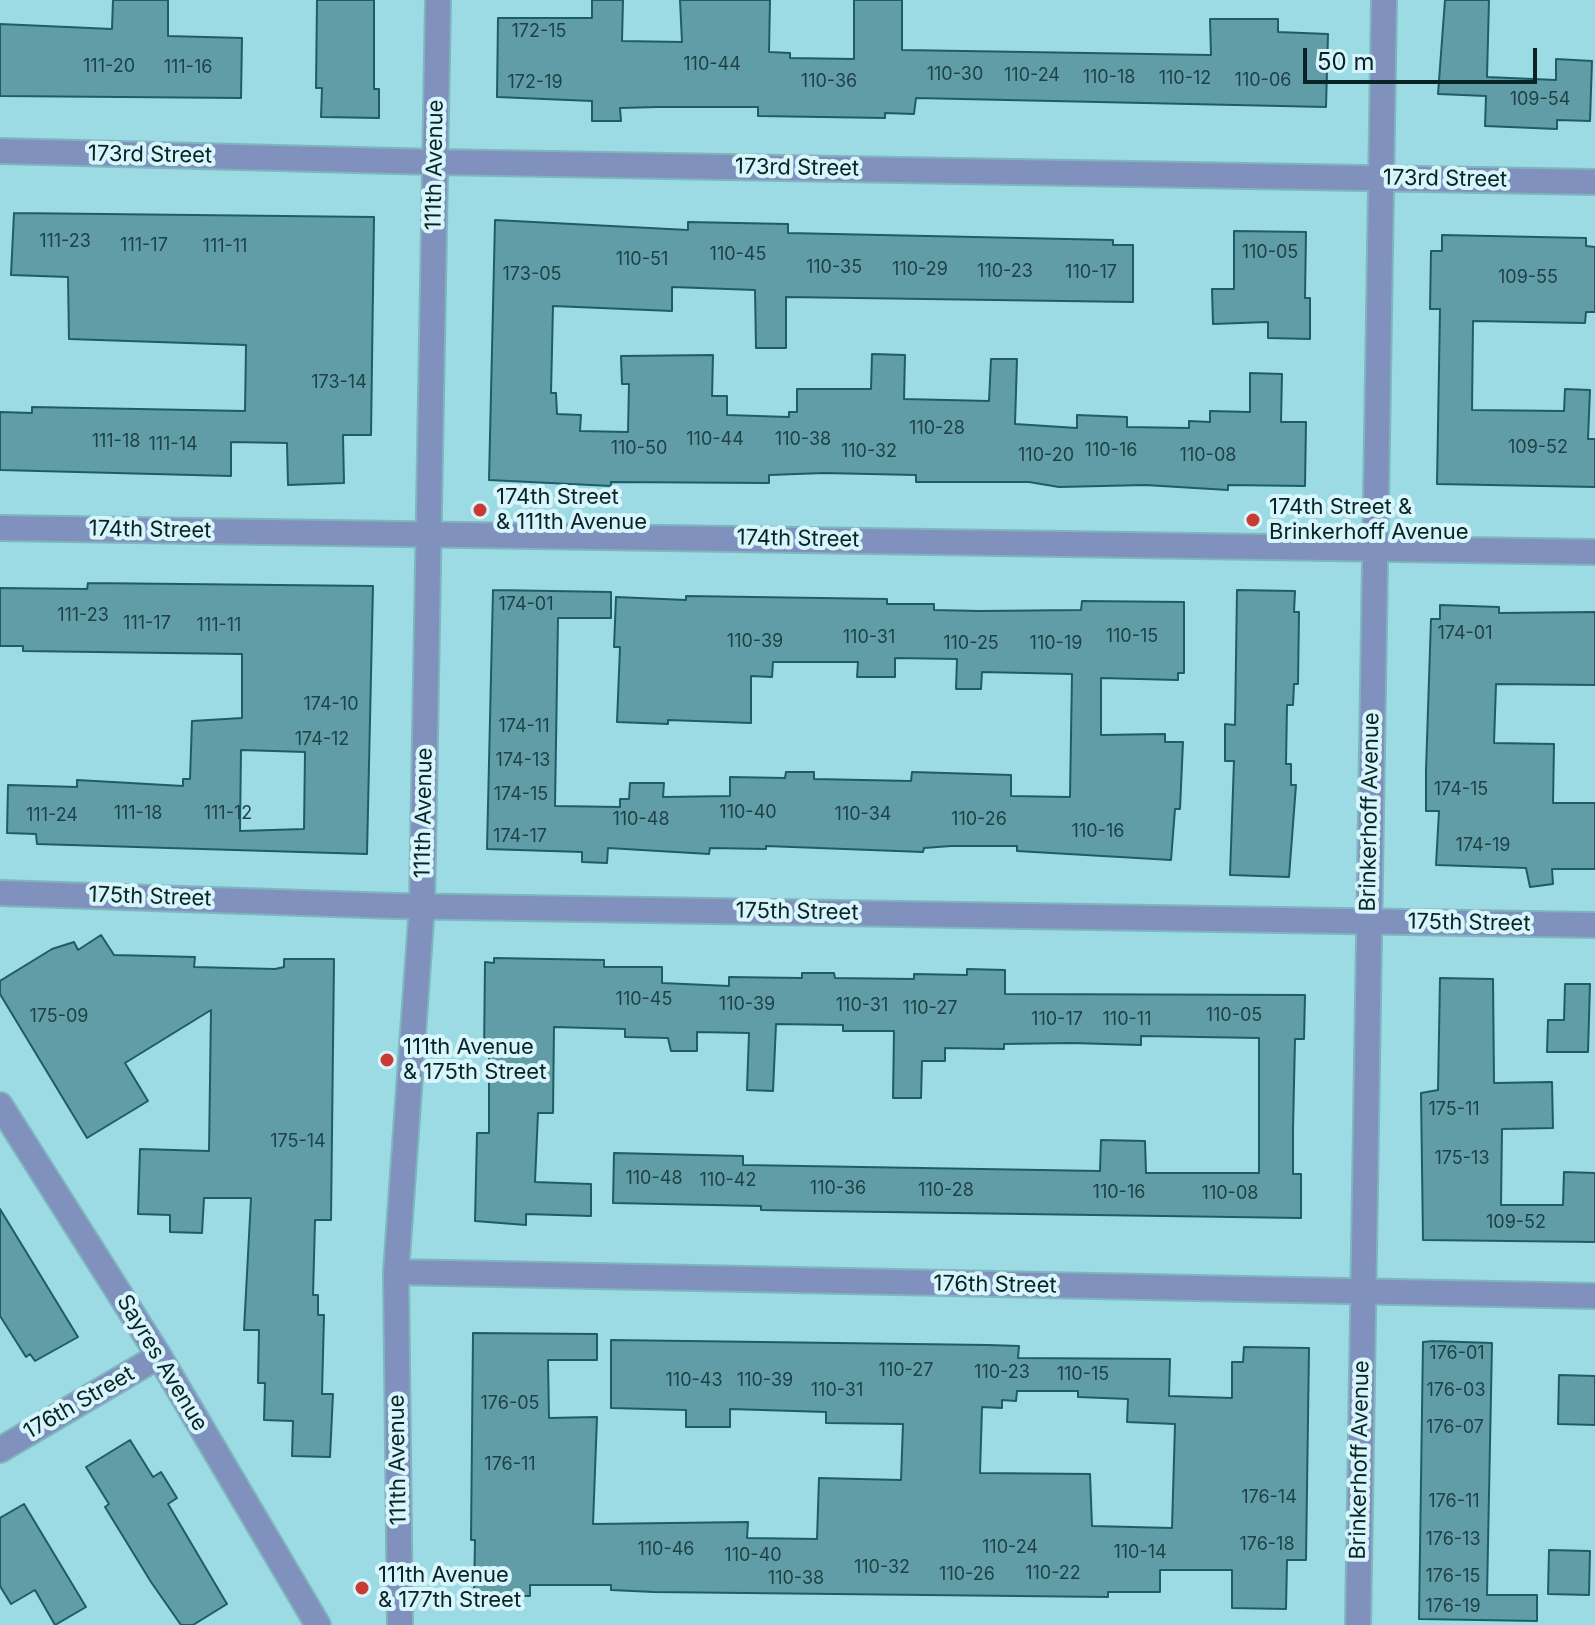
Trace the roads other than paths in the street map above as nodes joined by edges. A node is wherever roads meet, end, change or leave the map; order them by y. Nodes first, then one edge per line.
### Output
1 (438, 0) edge
2 (1384, 0) edge
3 (0, 151) edge
4 (435, 162) junction
5 (1382, 177) junction
6 (1595, 182) edge
7 (0, 528) edge
8 (429, 533) junction
9 (1377, 548) junction
10 (1595, 552) edge
11 (0, 893) edge
12 (422, 906) junction
13 (1368, 921) junction
14 (1595, 925) edge
15 (0, 1105) edge
16 (396, 1272) junction
17 (1361, 1292) junction
18 (1595, 1296) edge
19 (159, 1356) junction
20 (0, 1450) edge
21 (318, 1625) edge
22 (400, 1625) edge
23 (1358, 1625) edge

1 - 4 street, 111th Avenue
2 - 5 street, Brinkerhoff Avenue
3 - 4 street, 173rd Street
4 - 5 street, 173rd Street
4 - 8 street, 111th Avenue
5 - 6 street, 173rd Street
5 - 9 street, Brinkerhoff Avenue
7 - 8 street, 174th Street
8 - 9 street, 174th Street
8 - 12 street, 111th Avenue
9 - 10 street, 174th Street
9 - 13 street, Brinkerhoff Avenue
11 - 12 street, 175th Street
12 - 13 street, 175th Street
12 - 16 street, 111th Avenue
13 - 14 street, 175th Street
13 - 17 street, Brinkerhoff Avenue
15 - 19 street, Sayres Avenue
16 - 17 street, 176th Street
16 - 22 street, 111th Avenue
17 - 18 street, 176th Street
17 - 23 street, Brinkerhoff Avenue
19 - 20 street, 176th Street
19 - 21 street, Sayres Avenue

